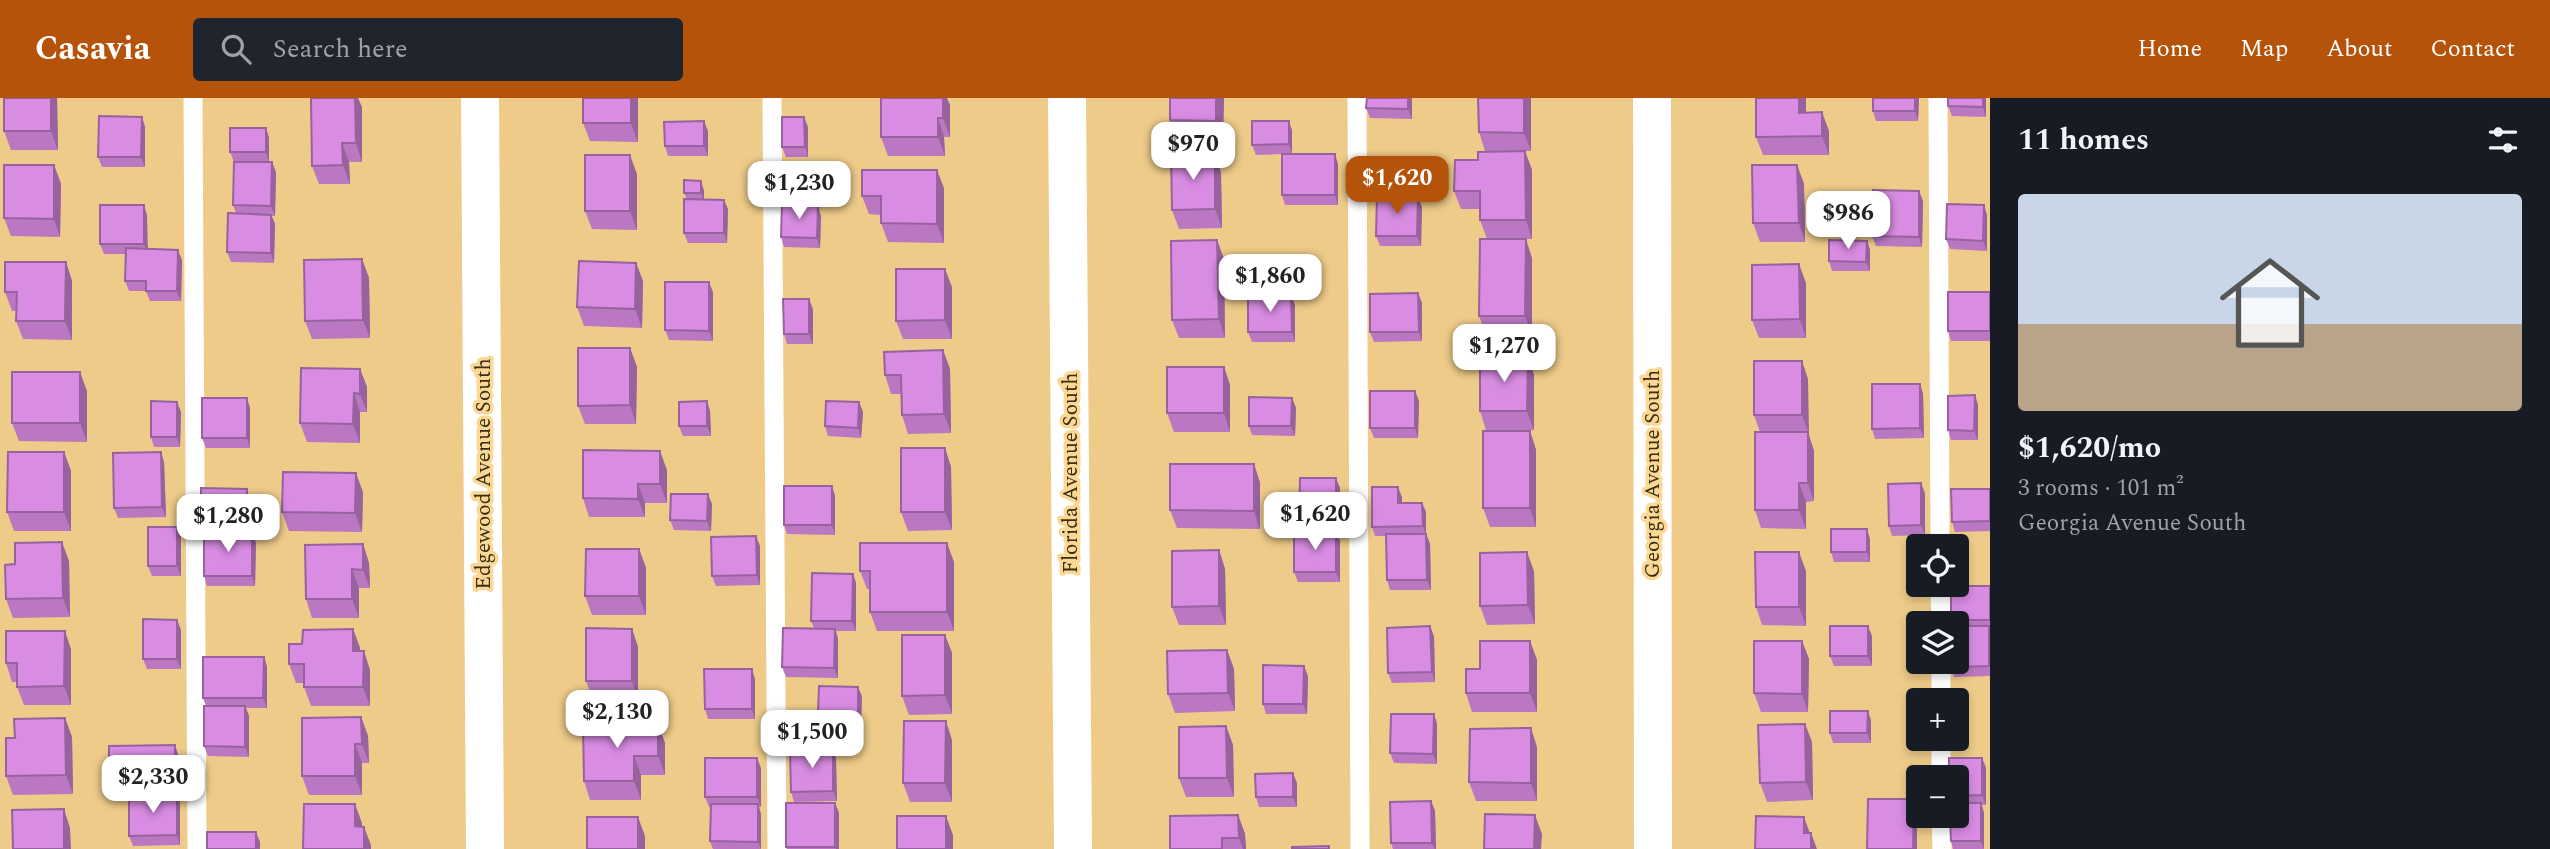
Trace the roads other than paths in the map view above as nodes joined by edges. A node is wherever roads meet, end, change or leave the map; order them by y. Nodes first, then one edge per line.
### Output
1 (193, 98) edge
2 (480, 98) edge
3 (772, 98) edge
4 (1067, 98) edge
5 (1357, 98) edge
6 (1652, 98) edge
7 (1938, 98) edge
8 (1940, 534) edge
9 (1941, 828) edge
10 (197, 849) edge
11 (485, 849) edge
12 (777, 849) edge
13 (1073, 849) edge
14 (1360, 849) edge
15 (1653, 849) edge
16 (1942, 849) edge

1 - 10 lane
2 - 11 street, Edgewood Avenue South
3 - 12 lane
4 - 13 street, Florida Avenue South
5 - 14 lane
6 - 15 street, Georgia Avenue South
7 - 8 lane
9 - 16 lane

